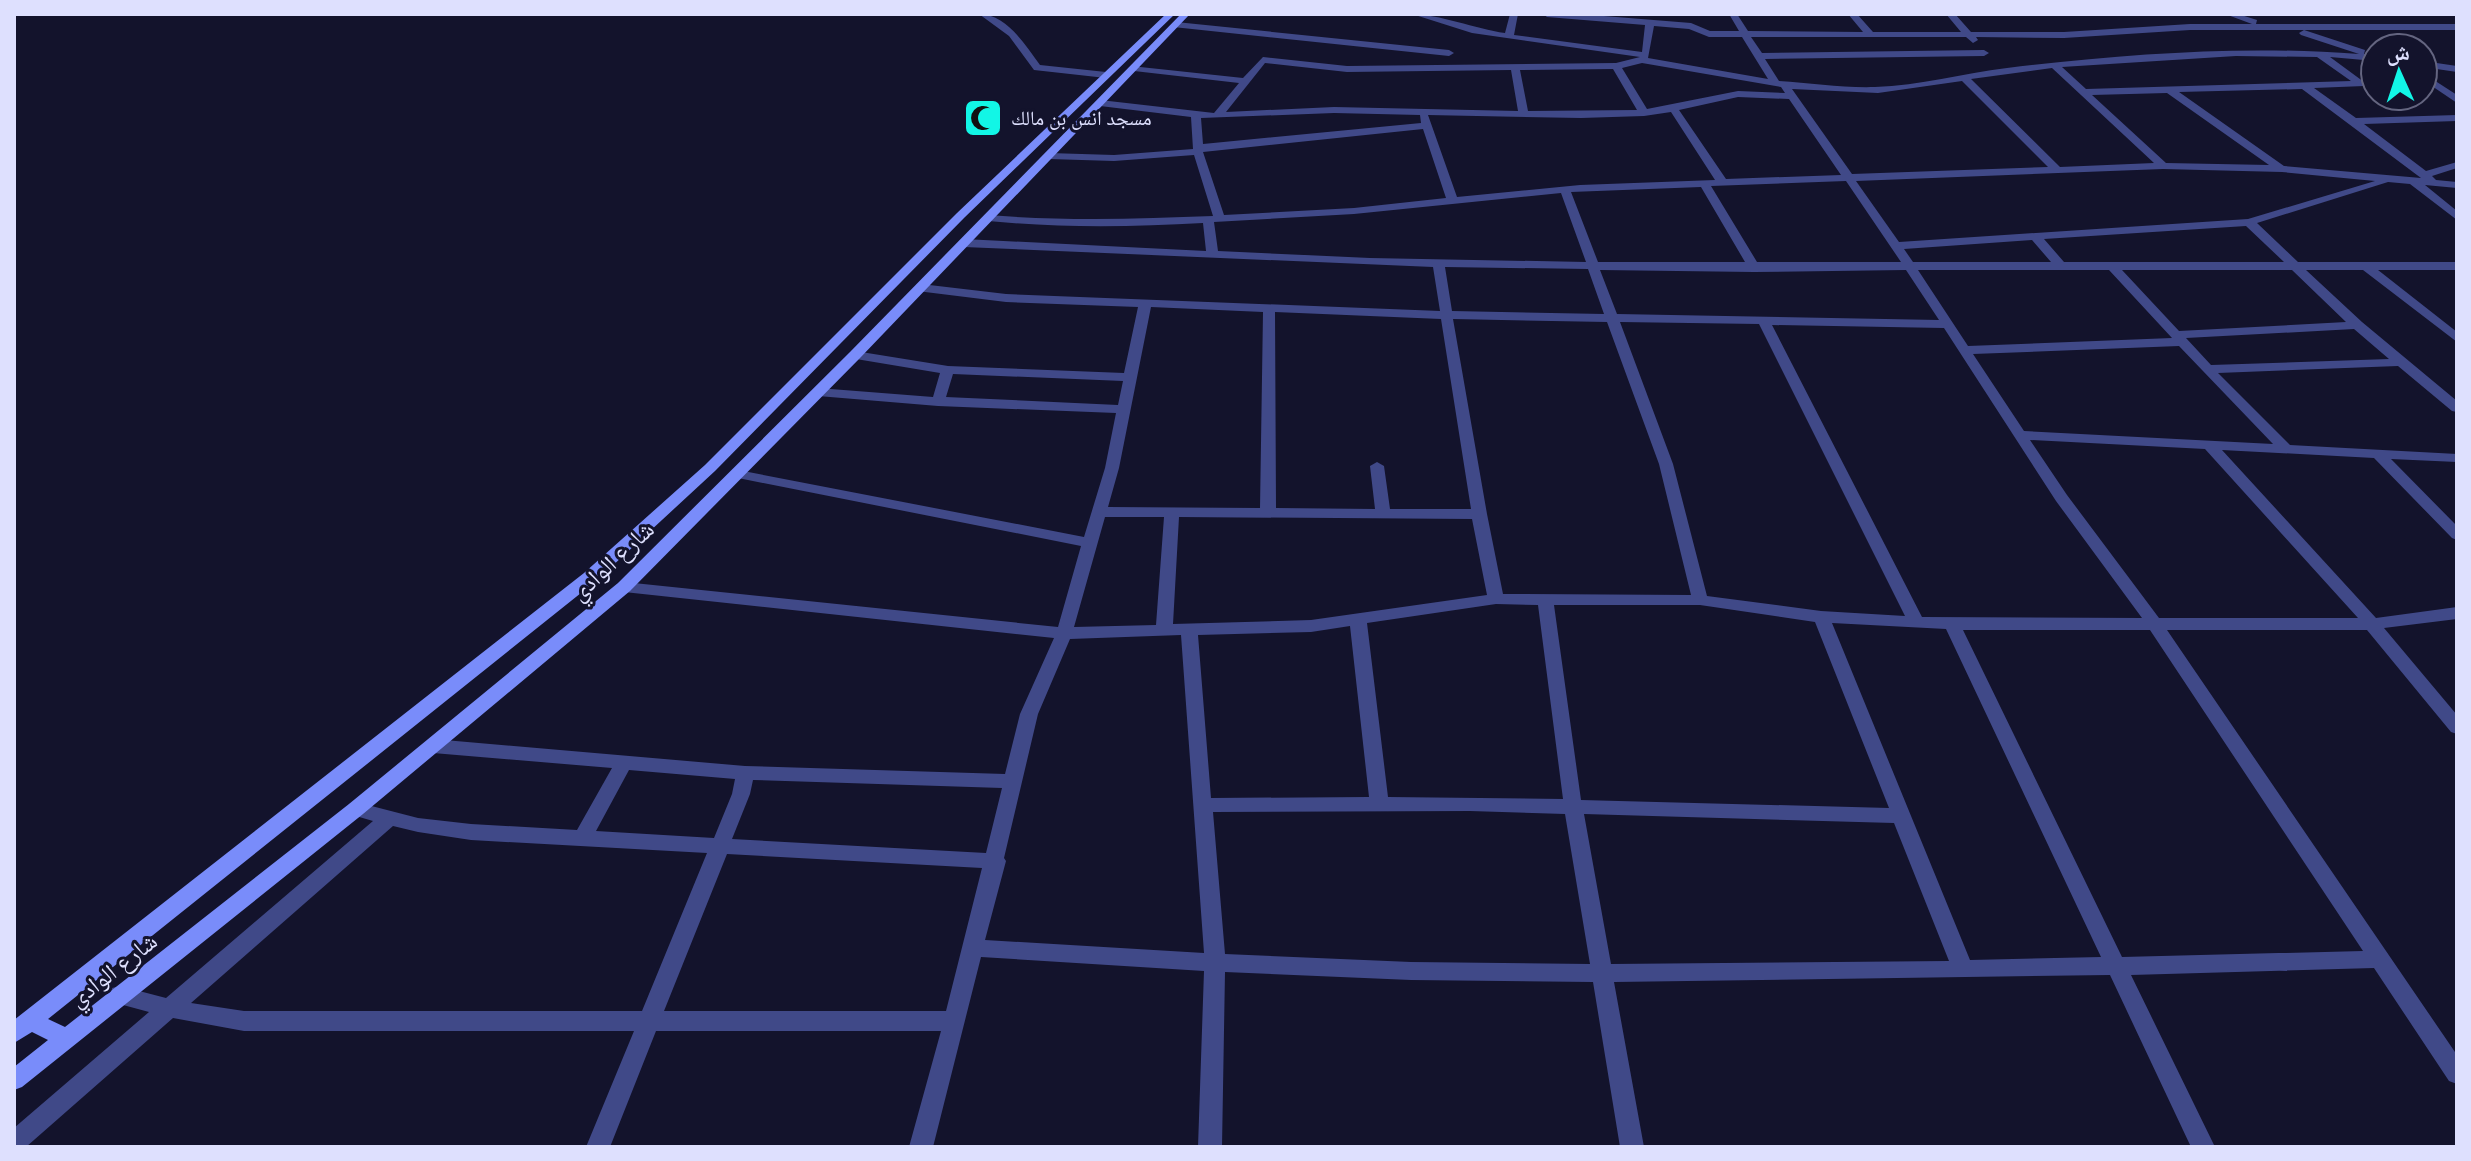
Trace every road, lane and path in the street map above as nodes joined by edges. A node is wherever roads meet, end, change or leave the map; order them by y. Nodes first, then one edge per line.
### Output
1 (983, 14) edge
2 (1416, 14) edge
3 (1514, 14) edge
4 (1547, 14) edge
5 (1733, 14) edge
6 (1852, 14) edge
7 (1949, 14) edge
8 (2229, 14) edge
9 (1570, 16) junction
10 (1177, 18) edge
11 (1645, 19) edge
12 (2454, 20) edge
13 (1449, 27) junction
14 (2271, 27) junction
15 (2285, 27) junction
16 (1746, 34) junction
17 (1809, 34) junction
18 (1870, 34) junction
19 (1509, 35) junction
20 (1969, 35) junction
21 (1534, 38) junction
22 (1578, 43) junction
23 (2359, 50) edge
24 (1449, 53) junction
25 (1984, 53) junction
26 (1828, 54) junction
27 (2319, 54) junction
28 (1761, 56) junction
29 (2359, 57) edge
30 (1644, 58) junction
31 (2054, 65) junction
32 (1616, 66) junction
33 (1515, 67) junction
34 (1532, 67) junction
35 (1134, 68) junction
36 (1448, 68) junction
37 (1997, 72) junction
38 (1106, 75) junction
39 (1964, 77) junction
40 (1242, 81) junction
41 (2305, 86) junction
42 (2439, 87) edge
43 (1783, 88) junction
44 (2168, 89) junction
45 (2083, 92) junction
46 (2457, 100) edge
47 (1100, 103) junction
48 (1673, 108) junction
49 (1423, 111) junction
50 (1523, 113) junction
51 (1644, 113) junction
52 (1196, 116) junction
53 (1217, 116) junction
54 (2457, 118) edge
55 (2354, 121) junction
56 (1426, 126) junction
57 (1198, 150) junction
58 (1049, 156) junction
59 (2457, 165) edge
60 (2163, 166) junction
61 (2282, 169) junction
62 (2057, 170) junction
63 (1846, 178) junction
64 (2393, 179) junction
65 (2429, 179) junction
66 (2413, 181) junction
67 (1722, 182) junction
68 (1704, 183) junction
69 (2457, 185) edge
70 (1565, 190) junction
71 (1453, 201) junction
72 (2457, 217) edge
73 (988, 218) junction
74 (1214, 219) junction
75 (2249, 222) junction
76 (2035, 237) junction
77 (964, 243) junction
78 (1895, 246) junction
79 (1212, 253) junction
80 (1438, 263) junction
81 (2291, 263) junction
82 (2363, 264) junction
83 (2111, 265) junction
84 (1595, 266) junction
85 (2457, 266) edge
86 (2062, 267) junction
87 (1754, 268) junction
88 (1911, 268) junction
89 (921, 288) junction
90 (1145, 304) junction
91 (1269, 309) junction
92 (1445, 315) junction
93 (1613, 321) junction
94 (1765, 323) junction
95 (1949, 324) junction
96 (2357, 325) junction
97 (2179, 338) junction
98 (2457, 338) edge
99 (1965, 350) junction
100 (855, 355) junction
101 (2403, 362) junction
102 (2207, 369) junction
103 (948, 370) junction
104 (1131, 377) junction
105 (818, 392) junction
106 (938, 402) junction
107 (2457, 408) edge
108 (1124, 409) junction
109 (2019, 435) junction
110 (2211, 447) junction
111 (2288, 451) junction
112 (2380, 456) junction
113 (2457, 458) edge
114 (1377, 466) dead end
115 (738, 474) junction
116 (1172, 511) junction
117 (1268, 511) junction
118 (1098, 512) junction
119 (1383, 513) junction
120 (1479, 514) junction
121 (2457, 535) edge
122 (1090, 543) junction
123 (624, 587) junction
124 (1545, 598) junction
125 (1496, 599) junction
126 (1700, 600) junction
127 (2457, 613) edge
128 (1821, 617) junction
129 (1358, 619) junction
130 (2153, 622) junction
131 (1917, 623) junction
132 (1952, 624) junction
133 (2372, 624) junction
134 (1189, 630) junction
135 (1164, 631) junction
136 (1064, 633) junction
137 (2449, 709) edge
138 (2457, 727) edge
139 (433, 746) junction
140 (624, 763) junction
141 (745, 773) junction
142 (1014, 781) junction
143 (1379, 804) junction
144 (1203, 805) junction
145 (1573, 807) junction
146 (356, 809) junction
147 (1901, 816) junction
148 (388, 819) junction
149 (582, 839) junction
150 (717, 848) junction
151 (996, 861) junction
152 (973, 948) junction
153 (2378, 959) junction
154 (1215, 964) junction
155 (2116, 966) junction
156 (1963, 970) junction
157 (1601, 973) junction
158 (120, 995) junction
159 (167, 1008) junction
160 (647, 1020) junction
161 (951, 1021) junction
162 (22, 1027) edge
163 (66, 1038) junction
164 (2457, 1074) edge
165 (14, 1080) edge
166 (14, 1143) edge
167 (598, 1147) edge
168 (921, 1147) edge
169 (1210, 1147) edge
170 (1632, 1147) edge
171 (2203, 1147) edge

1 - 38 street
2 - 13 street
3 - 19 street
4 - 9 street
5 - 16 street
6 - 18 street
7 - 20 street
8 - 14 street
9 - 11 street
9 - 22 street
10 - 24 street
10 - 35 main road, شارع الوادي
10 - 38 main road, شارع الوادي
11 - 16 street
11 - 30 street
12 - 15 street
13 - 19 street
13 - 24 street
14 - 15 street
14 - 20 street
15 - 23 street
16 - 17 street
16 - 28 street
17 - 18 street
17 - 26 street
18 - 20 street
19 - 21 street
20 - 25 street
21 - 22 street
21 - 34 street
22 - 30 street
24 - 36 street
25 - 26 street
25 - 37 street
26 - 28 street
27 - 29 street
27 - 31 street
27 - 41 street
28 - 43 street
30 - 32 street
30 - 43 street
31 - 37 street
31 - 45 street
32 - 34 street
32 - 51 street
33 - 34 street
33 - 36 street
33 - 50 street
35 - 40 street
35 - 47 main road, شارع الوادي
36 - 40 street
37 - 39 street
38 - 162 main road, شارع الوادي
39 - 43 street
39 - 62 street
40 - 53 street
41 - 44 street
41 - 55 street
42 - 46 street
43 - 48 street
43 - 63 street
44 - 45 street
44 - 61 street
45 - 60 street
47 - 52 street
47 - 58 main road, شارع الوادي
48 - 51 street
48 - 67 street
49 - 50 street
49 - 53 street
49 - 56 street
50 - 51 street
52 - 53 street
52 - 57 street
54 - 55 street
55 - 65 street
56 - 57 street
56 - 71 street
57 - 58 street
57 - 74 street
58 - 73 main road, شارع الوادي
59 - 65 street
60 - 61 street
60 - 62 street
61 - 64 street
62 - 63 street
63 - 67 street
63 - 78 street
64 - 66 street
64 - 75 street
65 - 66 street
65 - 69 street
66 - 72 street
67 - 68 street
68 - 70 street
68 - 87 street
70 - 71 street
70 - 84 street
71 - 74 street
73 - 74 street
73 - 77 main road, شارع الوادي
74 - 79 street
75 - 76 street
75 - 81 street
76 - 78 street
76 - 86 street
77 - 79 street
77 - 89 main road, شارع الوادي
78 - 88 street
79 - 80 street
80 - 84 street
80 - 92 street
81 - 82 street
81 - 83 street
81 - 96 street
82 - 85 street
82 - 98 street
83 - 86 street
83 - 97 street
84 - 87 street
84 - 93 street
86 - 88 street
87 - 88 street
88 - 95 street
89 - 90 street
89 - 100 main road, شارع الوادي
90 - 91 street
90 - 104 street
91 - 92 street
91 - 117 street
92 - 93 street
92 - 120 street
93 - 94 street
93 - 126 street
94 - 95 street
94 - 131 street
95 - 99 street
96 - 97 street
96 - 101 street
97 - 99 street
97 - 102 street
99 - 109 street
100 - 103 street
100 - 105 main road, شارع الوادي
101 - 102 street
101 - 107 street
102 - 111 street
103 - 104 street
103 - 106 street
104 - 108 street
105 - 106 street
105 - 115 main road, شارع الوادي
106 - 108 street
108 - 118 street
109 - 110 street
109 - 130 street
110 - 111 street
110 - 133 street
111 - 112 street
112 - 113 street
112 - 121 street
114 - 119 street
115 - 122 street
115 - 123 main road, شارع الوادي
116 - 117 street
116 - 118 street
116 - 135 street
117 - 119 street
118 - 122 street
119 - 120 street
120 - 125 street
122 - 136 street
123 - 136 street
123 - 139 main road, شارع الوادي
124 - 125 street
124 - 126 street
124 - 145 street
125 - 129 street
126 - 128 street
127 - 133 street
128 - 131 street
128 - 147 street
129 - 134 street
129 - 143 street
130 - 132 street
130 - 133 street
130 - 153 street
131 - 132 street
132 - 155 street
133 - 137 street
134 - 135 street
134 - 144 street
135 - 136 street
136 - 142 street
137 - 138 street
139 - 140 street
139 - 146 main road, شارع الوادي
140 - 141 street
140 - 149 street
141 - 142 street
141 - 150 street
142 - 151 street
143 - 144 street
143 - 145 street
144 - 154 street
145 - 147 street
145 - 157 street
146 - 148 street
146 - 158 main road, شارع الوادي
147 - 156 street
148 - 149 street
148 - 159 street
149 - 150 street
150 - 151 street
150 - 160 street
151 - 152 street
152 - 154 street
152 - 161 street
153 - 155 street
153 - 164 street
154 - 157 street
154 - 169 street
155 - 156 street
155 - 171 street
156 - 157 street
157 - 170 street
158 - 159 street
158 - 163 main road, شارع الوادي
159 - 160 street
159 - 166 street
160 - 161 street
160 - 167 street
161 - 168 street
162 - 163 main road
163 - 165 main road, شارع الوادي

